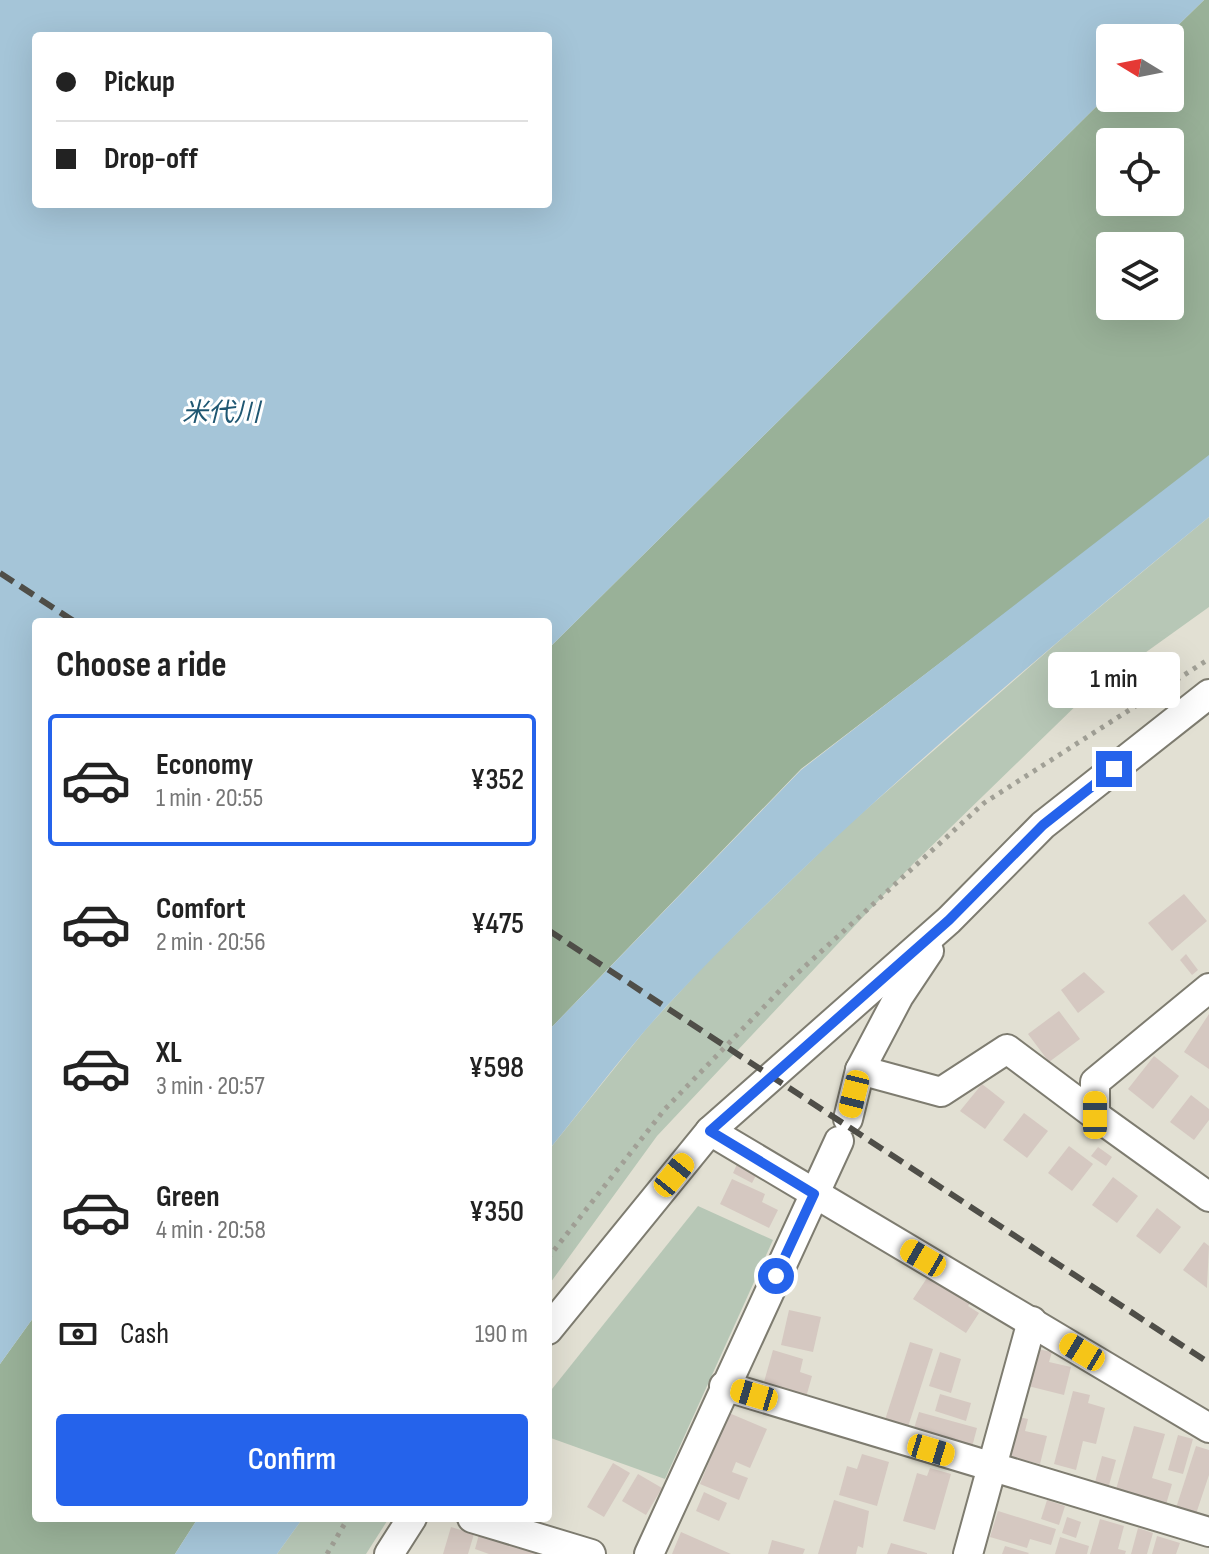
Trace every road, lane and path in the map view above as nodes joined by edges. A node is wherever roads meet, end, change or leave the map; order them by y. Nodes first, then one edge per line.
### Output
1 (1209, 659) edge
2 (1209, 694) edge
3 (949, 920) junction
4 (1209, 988) edge
5 (860, 1070) junction
6 (1095, 1115) junction
7 (710, 1131) junction
8 (814, 1194) junction
9 (1209, 1197) edge
10 (552, 1253) edge
11 (1032, 1321) junction
12 (552, 1325) edge
13 (724, 1386) junction
14 (1209, 1428) edge
15 (990, 1468) junction
16 (346, 1522) edge
17 (409, 1522) edge
18 (485, 1522) edge
19 (1209, 1532) edge
20 (327, 1554) edge
21 (389, 1554) edge
22 (591, 1554) edge
23 (649, 1554) edge
24 (968, 1554) edge

1 - 10 path
2 - 3 street
3 - 5 street
3 - 7 street
4 - 6 street
5 - 6 street
5 - 8 street
6 - 9 street
7 - 8 street
7 - 12 street
8 - 11 street
8 - 13 street
11 - 14 street
11 - 15 street
13 - 15 street
13 - 23 street
15 - 19 street
15 - 24 street
16 - 20 path
17 - 21 street
18 - 22 street

